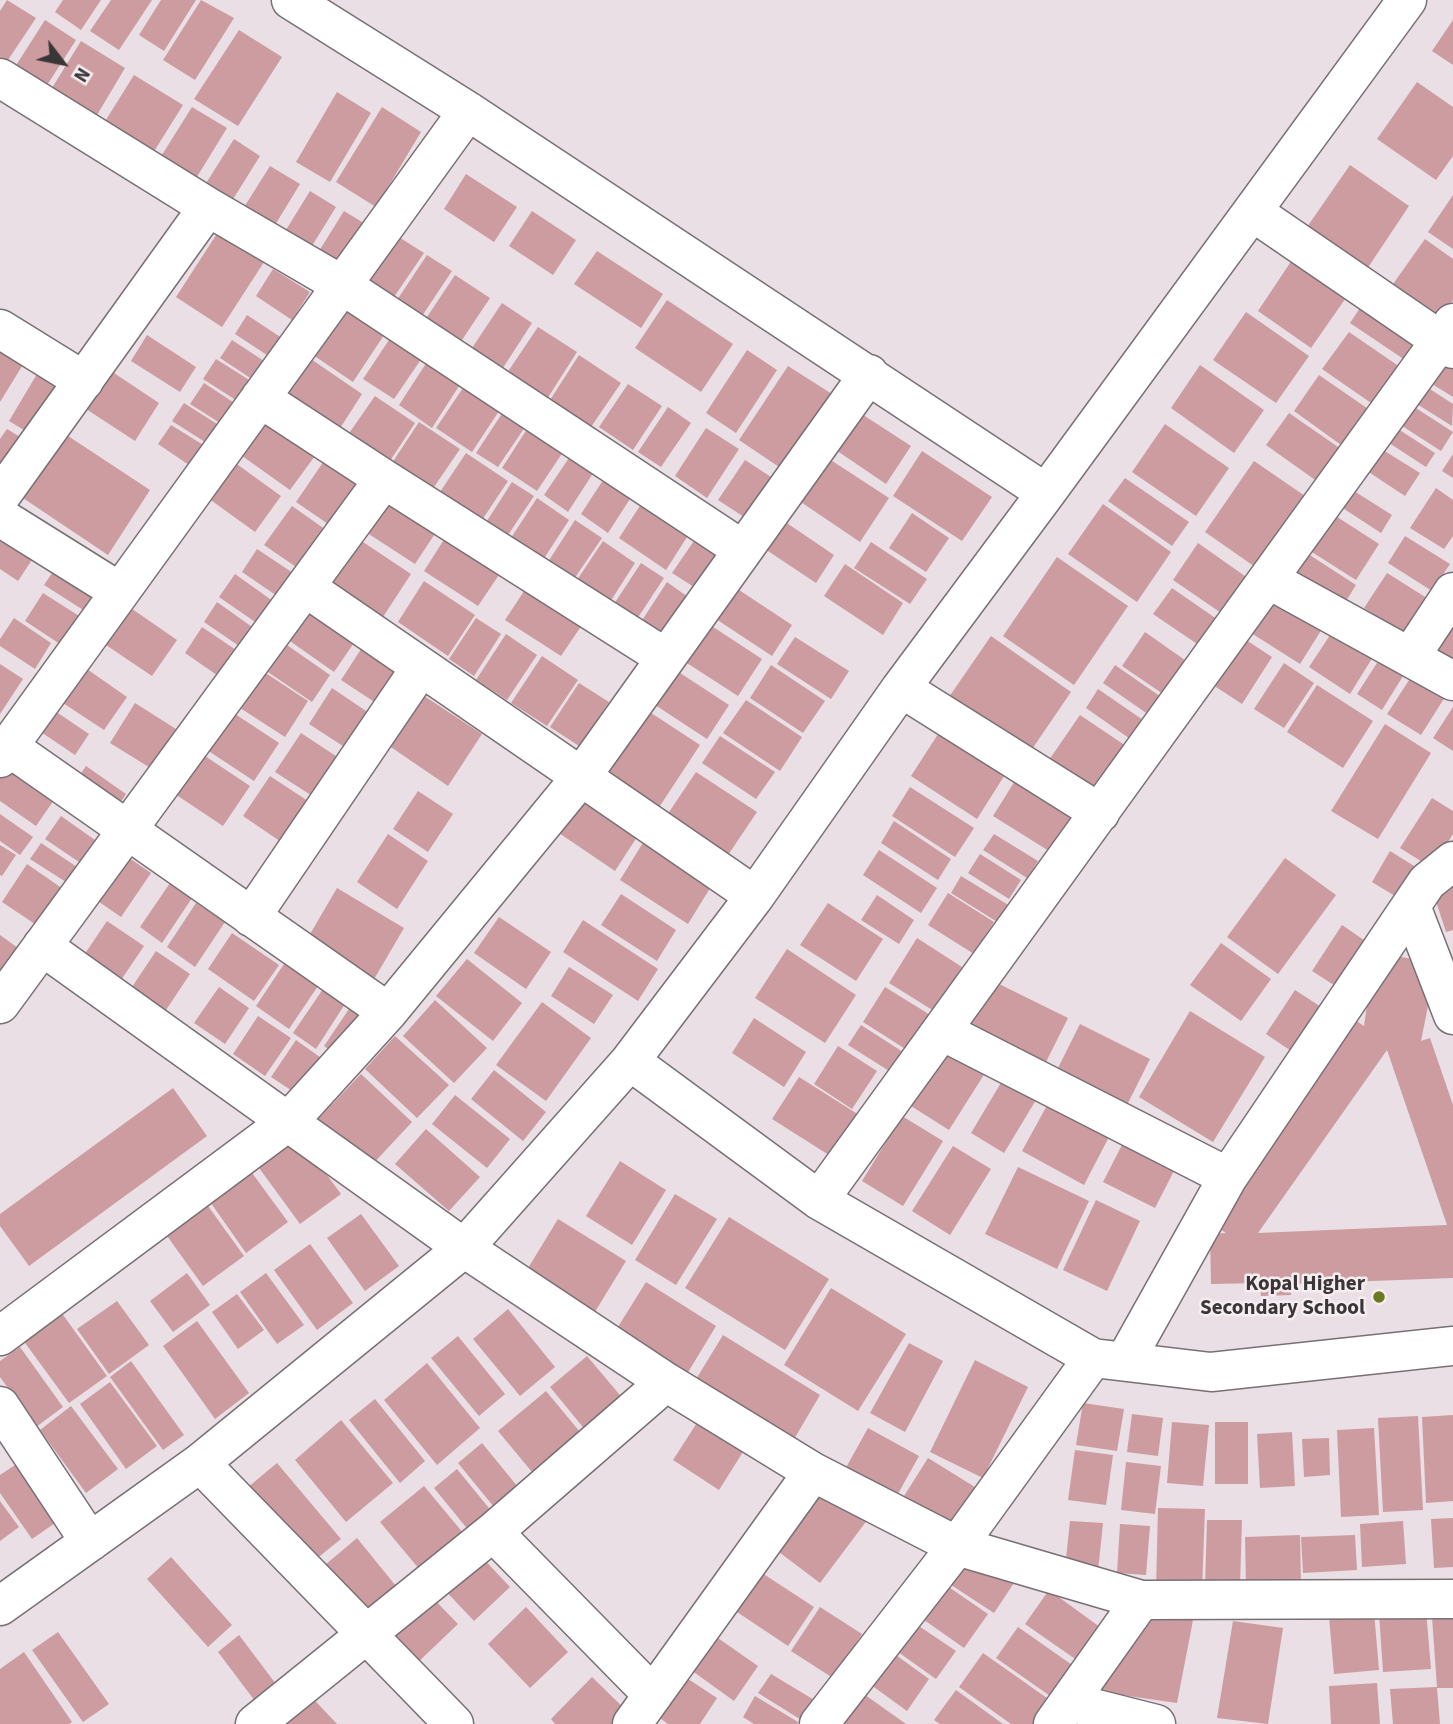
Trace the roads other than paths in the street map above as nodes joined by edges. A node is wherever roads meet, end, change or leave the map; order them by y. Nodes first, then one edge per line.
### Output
1 (291, 0) edge
2 (1407, 0) edge
3 (0, 78) edge
4 (468, 111) junction
5 (208, 208) junction
6 (1253, 212) junction
7 (342, 285) junction
8 (0, 329) edge
9 (1449, 337) edge
10 (869, 374) junction
11 (84, 381) junction
12 (260, 398) junction
13 (384, 479) junction
14 (1046, 494) junction
15 (0, 497) edge
16 (0, 517) edge
17 (743, 550) junction
18 (1268, 579) junction
19 (305, 587) junction
20 (120, 592) junction
21 (1453, 592) edge
22 (1410, 657) junction
23 (666, 658) junction
24 (421, 667) junction
25 (1453, 681) edge
26 (901, 688) junction
27 (4, 753) edge
28 (581, 777) junction
29 (1100, 813) junction
30 (128, 830) junction
31 (1453, 861) edge
32 (755, 897) junction
33 (1412, 906) junction
34 (251, 917) junction
35 (42, 946) junction
36 (0, 1004) edge
37 (388, 1013) junction
38 (1453, 1015) edge
39 (942, 1031) junction
40 (630, 1061) junction
41 (289, 1121) junction
42 (1228, 1177) junction
43 (819, 1200) junction
44 (464, 1248) junction
45 (0, 1336) edge
46 (1453, 1346) edge
47 (1109, 1359) junction
48 (666, 1382) junction
49 (0, 1406) edge
50 (200, 1463) junction
51 (813, 1472) junction
52 (493, 1532) junction
53 (90, 1542) junction
54 (957, 1546) junction
55 (1453, 1599) edge
56 (1141, 1600) junction
57 (0, 1606) edge
58 (367, 1632) junction
59 (643, 1709) edge
60 (1061, 1713) edge
61 (255, 1724) edge
62 (454, 1724) edge
63 (819, 1724) edge
64 (1156, 1724) edge

1 - 4 street
2 - 6 street
3 - 5 street
4 - 7 street
4 - 10 street
5 - 7 street
5 - 11 street
6 - 9 street
6 - 14 street
7 - 12 street
7 - 17 street
8 - 11 street
9 - 18 street
10 - 14 street
10 - 17 street
11 - 15 street
12 - 13 street
12 - 20 street
13 - 19 street
13 - 23 street
14 - 26 street
16 - 20 street
17 - 23 street
18 - 22 street
18 - 29 street
19 - 24 street
19 - 30 street
20 - 27 street
21 - 22 street
22 - 25 street
23 - 28 street
24 - 28 street
24 - 34 street
26 - 29 street
26 - 32 street
27 - 30 street
28 - 32 street
28 - 37 street
29 - 39 street
30 - 34 street
30 - 35 street
31 - 33 street
32 - 40 street
33 - 38 street
33 - 42 street
34 - 37 street
35 - 36 street
35 - 41 street
37 - 41 street
39 - 42 street
39 - 43 street
40 - 43 street
40 - 44 street
41 - 44 street
41 - 45 street
42 - 47 street
43 - 47 street
44 - 48 street
44 - 50 street
46 - 47 street
47 - 54 street
48 - 51 street
48 - 52 street
49 - 53 street
50 - 53 street
50 - 58 street
51 - 54 street
51 - 59 street
52 - 58 street
52 - 59 street
53 - 57 street
54 - 56 street
54 - 63 street
55 - 56 street
56 - 60 street
58 - 61 street
58 - 62 street
60 - 64 street

